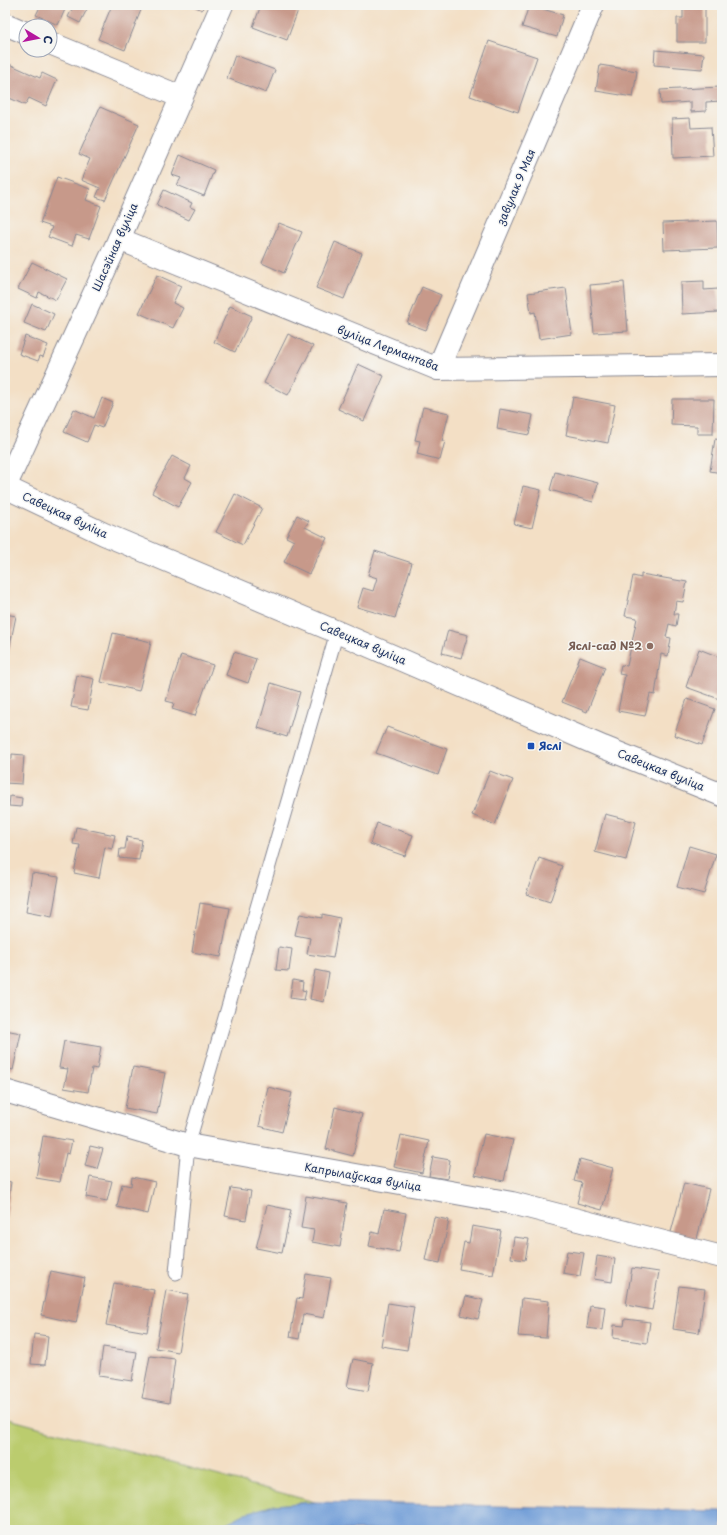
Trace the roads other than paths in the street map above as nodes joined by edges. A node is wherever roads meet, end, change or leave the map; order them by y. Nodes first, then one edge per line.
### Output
1 (222, 5) edge
2 (593, 5) edge
3 (5, 24) edge
4 (18, 30) edge
5 (58, 46) edge
6 (181, 97) junction
7 (119, 239) junction
8 (722, 365) edge
9 (438, 369) junction
10 (5, 488) edge
11 (337, 632) junction
12 (722, 795) edge
13 (5, 1091) edge
14 (188, 1145) junction
15 (722, 1257) edge
16 (176, 1273) dead end

1 - 6 street, Шасэйная вуліца
2 - 9 street, завулак 9 Мая
3 - 4 street
5 - 6 street
6 - 7 street, Шасэйная вуліца
7 - 9 street, вуліца Лермантава
7 - 10 street, Шасэйная вуліца
8 - 9 street, вуліца Лермантава
10 - 11 street, Савецкая вуліца
11 - 12 street, Савецкая вуліца
11 - 14 lane
13 - 14 street, Капрылаўская вуліца
14 - 15 street, Капрылаўская вуліца
14 - 16 lane

